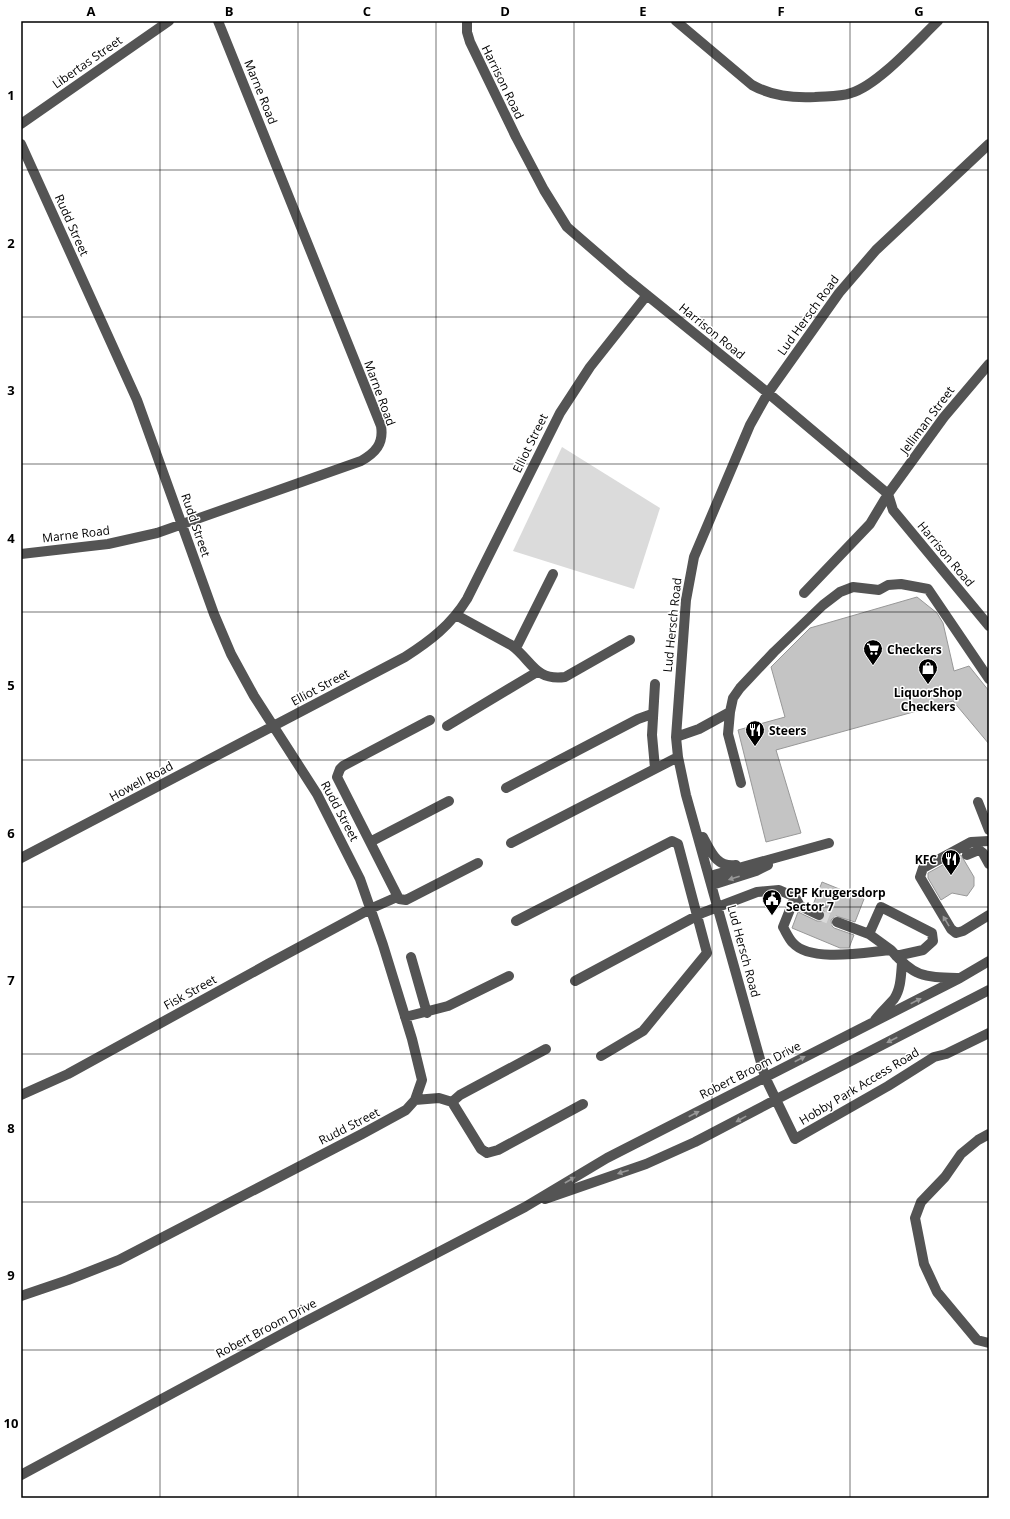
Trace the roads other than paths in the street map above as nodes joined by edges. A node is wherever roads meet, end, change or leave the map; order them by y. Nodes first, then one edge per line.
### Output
1 (169, 21) edge
2 (218, 21) edge
3 (676, 21) edge
4 (938, 21) edge
5 (466, 22) edge
6 (21, 124) edge
7 (21, 144) edge
8 (989, 144) edge
9 (647, 295) junction
10 (989, 364) edge
11 (768, 393) junction
12 (888, 494) junction
13 (182, 524) junction
14 (21, 554) edge
15 (552, 574) dead end
16 (804, 593) dead end
17 (456, 615) junction
18 (989, 626) edge
19 (630, 640) dead end
20 (516, 648) junction
21 (538, 672) junction
22 (989, 679) edge
23 (655, 684) dead end
24 (730, 712) junction
25 (652, 714) junction
26 (430, 720) dead end
27 (273, 726) junction
28 (447, 726) dead end
29 (676, 737) junction
30 (678, 757) junction
31 (655, 768) junction
32 (741, 783) dead end
33 (506, 788) dead end
34 (449, 801) dead end
35 (978, 802) dead end
36 (694, 824) junction
37 (989, 830) edge
38 (989, 841) edge
39 (370, 842) junction
40 (512, 843) dead end
41 (829, 843) dead end
42 (968, 856) dead end
43 (21, 858) edge
44 (780, 858) junction
45 (478, 863) dead end
46 (989, 864) edge
47 (711, 880) junction
48 (397, 897) junction
49 (795, 897) junction
50 (718, 906) junction
51 (370, 909) junction
52 (698, 915) junction
53 (819, 915) tunnel mouth
54 (989, 915) edge
55 (516, 921) dead end
56 (837, 922) tunnel mouth
57 (869, 934) junction
58 (896, 956) junction
59 (411, 957) dead end
60 (989, 961) edge
61 (509, 976) dead end
62 (960, 978) junction
63 (575, 981) dead end
64 (989, 990) edge
65 (427, 1013) junction
66 (405, 1017) junction
67 (874, 1022) junction
68 (989, 1033) edge
69 (546, 1049) dead end
70 (602, 1056) dead end
71 (766, 1077) junction
72 (21, 1095) edge
73 (414, 1100) junction
74 (775, 1100) junction
75 (452, 1102) junction
76 (583, 1104) dead end
77 (989, 1134) edge
78 (525, 1207) junction
79 (21, 1296) edge
80 (989, 1343) edge
81 (21, 1475) edge

1 - 6 street, Libertas Street
2 - 13 street, Marne Road
3 - 4 street
5 - 9 street, Harrison Road
7 - 13 street, Rudd Street
8 - 11 street, Lud Hersch Road
9 - 11 street, Harrison Road
9 - 17 street, Elliot Street
10 - 12 street, Jelliman Street
11 - 12 street, Harrison Road
11 - 29 street, Lud Hersch Road
12 - 16 street, Jelliman Street
12 - 18 street, Harrison Road
13 - 14 street, Marne Road
13 - 27 street, Rudd Street
15 - 20 street
17 - 20 street
17 - 27 street, Elliot Street
19 - 21 street
20 - 21 street
21 - 28 street
22 - 24 street
23 - 25 street
24 - 29 street
24 - 32 street
25 - 31 street
25 - 33 street
26 - 39 street
27 - 43 street, Howell Road
27 - 51 street, Rudd Street
29 - 30 street, Lud Hersch Road
30 - 31 street
30 - 36 street, Lud Hersch Road
31 - 40 street
34 - 39 street
35 - 37 street
36 - 44 street
36 - 47 street, Lud Hersch Road
54 -> 38 street
39 - 48 street
41 - 44 street
42 - 46 street
44 - 47 street
45 - 48 street, Fisk Street
47 - 50 street, Lud Hersch Road
48 - 51 street, Fisk Street
49 - 50 street
49 - 53 street
49 - 58 street
50 - 52 street
50 - 71 street, Lud Hersch Road
51 - 66 street, Rudd Street
51 - 72 street, Fisk Street
52 - 55 street
52 - 63 street
52 - 70 street
56 - 57 street
57 - 58 street
57 - 58 street
58 - 62 street
58 - 67 street
59 - 65 street
60 - 62 street, Robert Broom Drive
61 - 65 street
67 -> 62 street, Robert Broom Drive
64 -> 74 street, Robert Broom Drive
65 - 66 street
66 - 73 street, Rudd Street
71 -> 67 street, Robert Broom Drive
68 - 74 street, Hobby Park Access Road
69 - 75 street
71 - 74 street, Lud Hersch Road
78 -> 71 street, Robert Broom Drive
73 - 75 street
73 - 79 street, Rudd Street
74 -> 78 street, Robert Broom Drive
75 - 76 street
77 - 80 street
78 - 81 street, Robert Broom Drive

